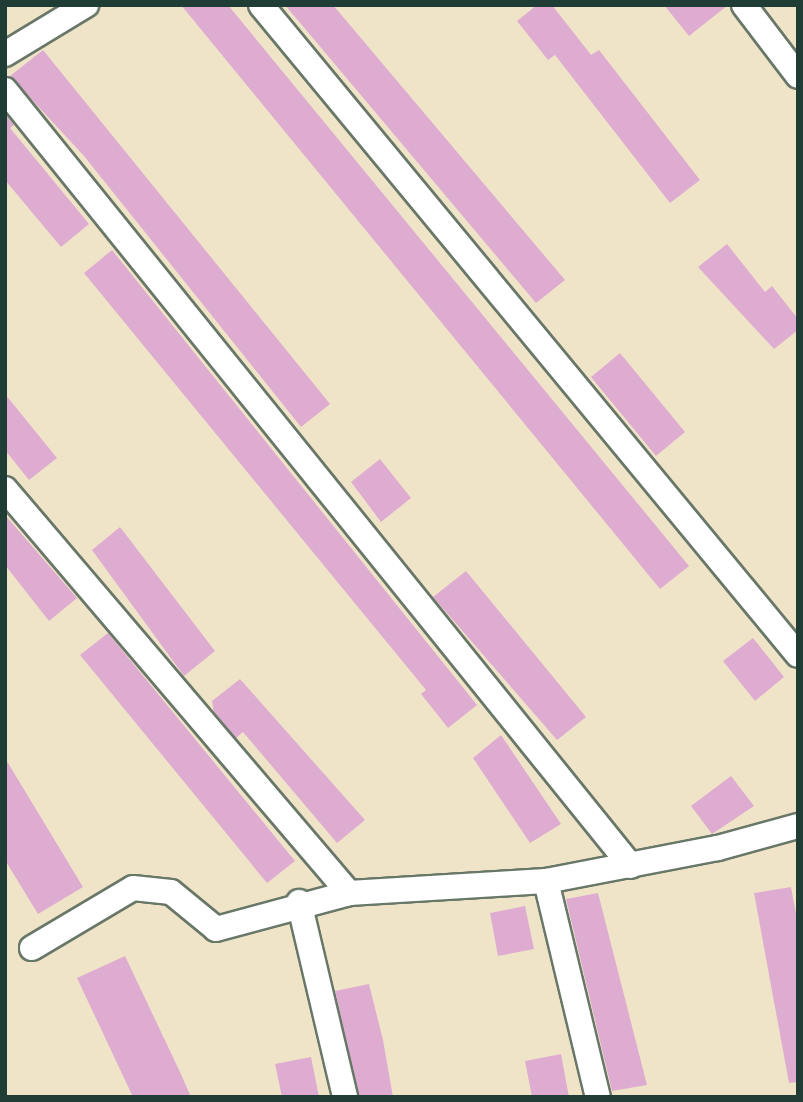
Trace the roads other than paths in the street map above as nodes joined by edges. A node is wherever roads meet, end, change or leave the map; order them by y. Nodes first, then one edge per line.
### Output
1 (86, 5) edge
2 (261, 5) edge
3 (744, 5) edge
4 (5, 54) edge
5 (798, 76) edge
6 (5, 90) edge
7 (5, 489) edge
8 (798, 655) edge
9 (798, 826) edge
10 (631, 866) junction
11 (546, 881) junction
12 (349, 893) junction
13 (299, 902) junction
14 (32, 948) dead end
15 (345, 1097) edge
16 (598, 1097) edge

1 - 4 street
2 - 8 street
3 - 5 street
6 - 10 street
7 - 12 street
9 - 10 street
10 - 11 street
11 - 12 street
11 - 16 street
12 - 13 street
13 - 14 street
13 - 15 street

